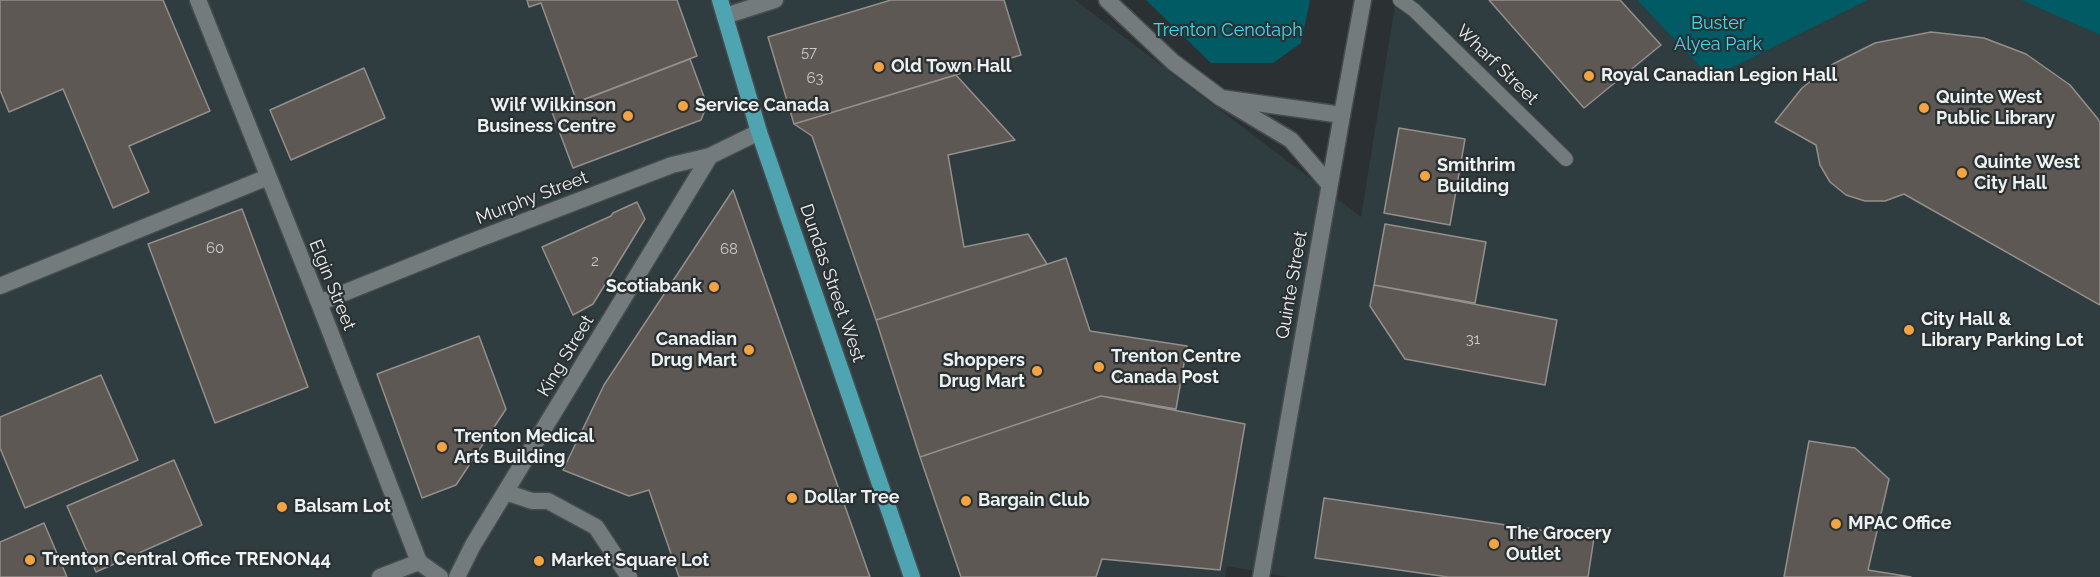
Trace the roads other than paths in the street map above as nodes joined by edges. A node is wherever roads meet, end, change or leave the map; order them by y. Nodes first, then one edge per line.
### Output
1 (198, 0) edge
2 (720, 0) edge
3 (775, 0) edge
4 (1107, 0) edge
5 (1363, 0) edge
6 (1400, 0) edge
7 (725, 16) junction
8 (1221, 98) junction
9 (1342, 115) junction
10 (759, 132) junction
11 (710, 156) junction
12 (1566, 159) dead end
13 (268, 177) junction
14 (1329, 184) junction
15 (0, 286) edge
16 (319, 303) junction
17 (505, 492) junction
18 (419, 562) junction
19 (380, 577) edge
20 (440, 577) edge
21 (457, 577) edge
22 (629, 577) edge
23 (912, 577) edge
24 (1261, 577) edge

1 - 13 street, Elgin Street
2 - 7 main road, Dundas Street West
3 - 7 street
4 - 8 street
5 - 9 street, Quinte Street
6 - 12 lane, Wharf Street
7 - 10 main road, Dundas Street West
8 - 9 street
8 - 14 street
9 - 14 street, Quinte Street
10 - 11 street, Murphy Street
10 - 23 main road, Dundas Street West
11 - 16 street, Murphy Street
11 - 17 street, King Street
13 - 15 street
13 - 16 street, Elgin Street
14 - 24 street, Quinte Street
16 - 18 street, Elgin Street
17 - 21 street, King Street
17 - 22 street
18 - 19 street
18 - 20 street

